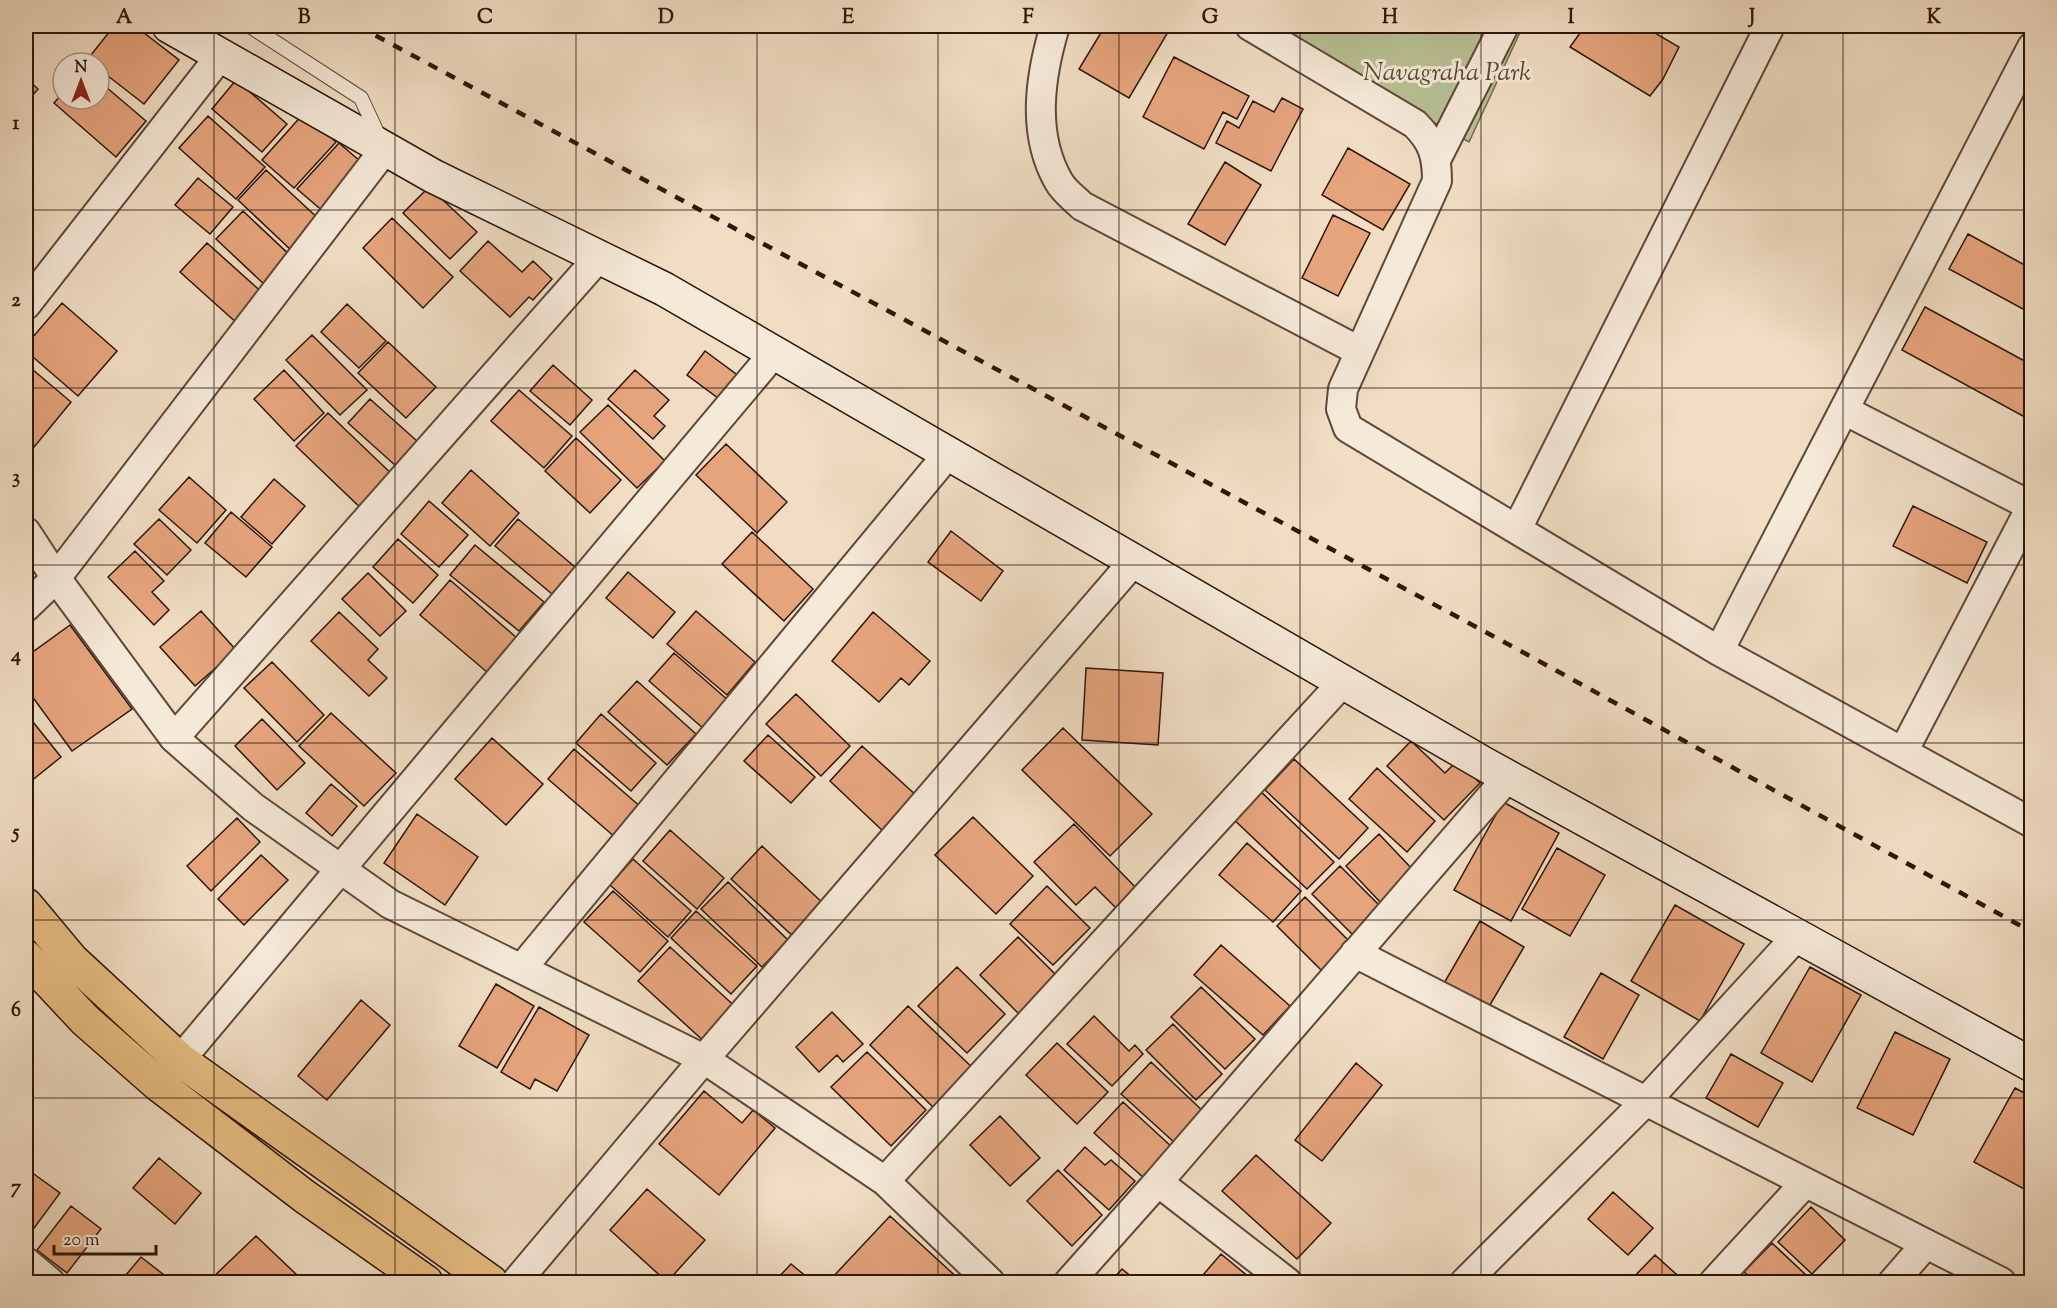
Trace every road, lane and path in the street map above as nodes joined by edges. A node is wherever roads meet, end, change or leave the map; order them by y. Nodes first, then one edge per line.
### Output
1 (169, 26) edge
2 (250, 26) edge
3 (1055, 26) edge
4 (1250, 26) edge
5 (1504, 26) edge
6 (1770, 26) edge
7 (2031, 47) edge
8 (221, 55) junction
9 (385, 149) junction
10 (1437, 158) junction
11 (599, 257) junction
12 (26, 305) edge
13 (1359, 351) junction
14 (774, 352) junction
15 (1844, 410) junction
16 (948, 453) junction
17 (2031, 506) edge
18 (1517, 529) junction
19 (26, 532) edge
20 (1134, 561) junction
21 (56, 578) junction
22 (26, 608) edge
23 (1719, 651) junction
24 (1343, 682) junction
25 (174, 738) junction
26 (1903, 752) junction
27 (1508, 777) junction
28 (2031, 823) edge
29 (340, 869) junction
30 (26, 905) edge
31 (1797, 936) junction
32 (1355, 953) junction
33 (26, 957) edge
34 (522, 969) junction
35 (704, 1059) junction
36 (180, 1060) junction
37 (2031, 1065) edge
38 (1646, 1101) junction
39 (885, 1181) junction
40 (1158, 1182) junction
41 (1805, 1183) junction
42 (1926, 1245) junction
43 (26, 1262) edge
44 (50, 1282) edge
45 (426, 1282) edge
46 (491, 1282) edge
47 (516, 1282) edge
48 (990, 1282) edge
49 (1069, 1282) edge
50 (1287, 1282) edge
51 (1465, 1282) edge
52 (1714, 1282) edge
53 (1893, 1282) edge
54 (2001, 1282) edge

1 - 8 street
2 - 9 lane
3 - 13 street
4 - 10 street
5 - 10 street
6 - 18 street
7 - 15 street
8 - 9 street
8 - 12 street
9 - 11 street
9 - 21 street
10 - 13 street
11 - 14 street
11 - 25 street
13 - 18 street
14 - 16 street
14 - 29 street
15 - 17 street
15 - 23 street
16 - 20 street
16 - 34 street
17 - 26 street
18 - 23 street
19 - 21 street
20 - 24 street
20 - 35 street
21 - 22 street
21 - 25 street
23 - 26 street
24 - 27 street
24 - 39 street
25 - 29 street
26 - 28 street
27 - 31 street
27 - 32 street
29 - 34 street
29 - 36 street
30 - 36 main road
31 - 37 street
31 - 38 street
32 - 38 street
32 - 40 street
33 - 45 main road
34 - 35 street
35 - 39 street
35 - 47 street
36 - 46 main road
38 - 41 street
38 - 51 street
39 - 48 street
40 - 49 street
40 - 50 street
41 - 42 street
41 - 52 street
42 - 53 street
42 - 54 street
43 - 44 street

